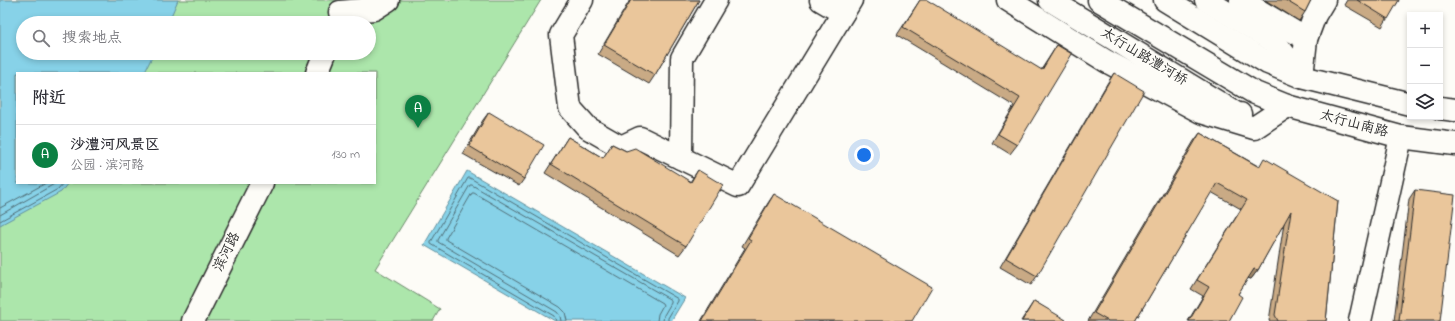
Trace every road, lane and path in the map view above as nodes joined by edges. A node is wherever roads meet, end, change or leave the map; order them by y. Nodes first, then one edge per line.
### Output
1 (388, 0) edge
2 (582, 0) edge
3 (716, 0) edge
4 (821, 0) edge
5 (1008, 0) edge
6 (1050, 0) edge
7 (1099, 0) edge
8 (1165, 0) edge
9 (1206, 0) edge
10 (1241, 0) edge
11 (1324, 0) edge
12 (847, 6) edge
13 (340, 12) edge
14 (1306, 39) junction
15 (322, 60) edge
16 (317, 72) edge
17 (1302, 77) junction
18 (1255, 93) joint
19 (1407, 103) edge
20 (1287, 106) junction
21 (1443, 108) edge
22 (1455, 110) edge
23 (1401, 137) junction
24 (1455, 144) edge
25 (681, 158) junction
26 (261, 184) edge
27 (192, 321) edge
28 (1360, 321) edge

1 - 13 street
2 - 25 street
3 - 25 street
4 - 12 street
5 - 20 street
6 - 20 street, 太行山路澧河桥
7 - 18 street, 太行山路澧河桥
8 - 17 street
9 - 17 street
10 - 14 street
11 - 14 street
12 - 25 street
14 - 17 street
15 - 16 street
17 - 19 street
17 - 20 street
18 - 20 street, 太行山南路
20 - 23 street, 太行山南路
21 - 22 street
23 - 24 street, 太行山南路
23 - 28 street
26 - 27 street, 滨河路

